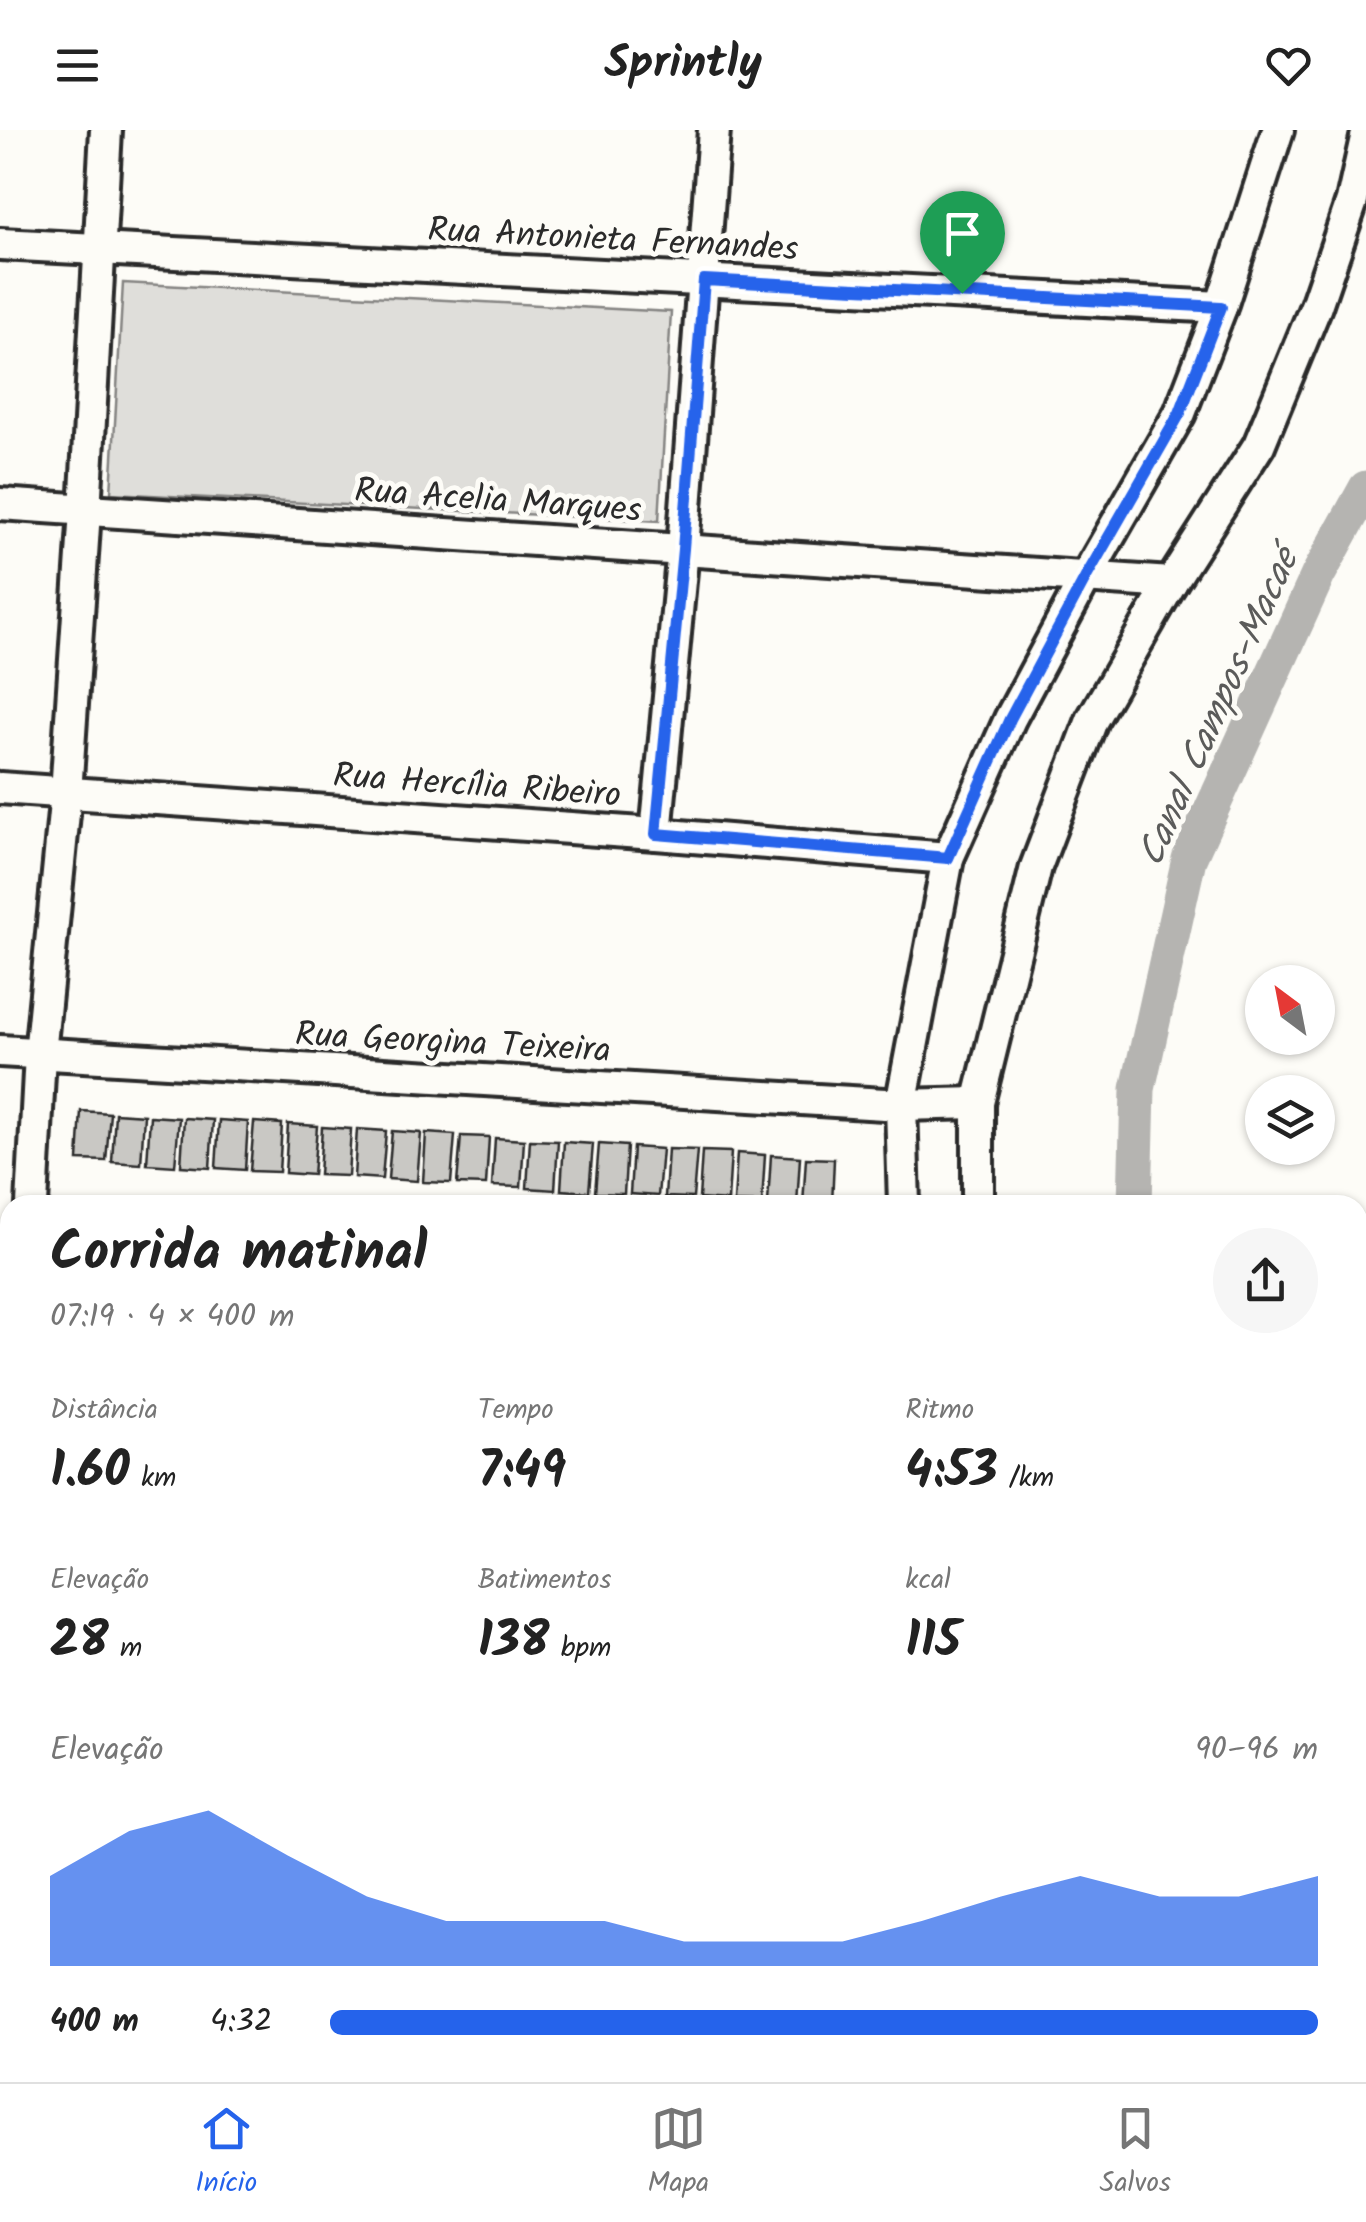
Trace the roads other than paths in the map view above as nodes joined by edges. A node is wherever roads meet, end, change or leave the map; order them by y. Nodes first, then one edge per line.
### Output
1 (106, 130) edge
2 (714, 130) edge
3 (1278, 130) edge
4 (1366, 138) edge
5 (0, 244) edge
6 (100, 249) junction
7 (704, 280) junction
8 (1221, 307) junction
9 (0, 504) edge
10 (85, 511) junction
11 (683, 549) junction
12 (1086, 577) junction
13 (1171, 583) junction
14 (0, 788) edge
15 (66, 792) junction
16 (656, 834) junction
17 (948, 858) junction
18 (0, 1051) edge
19 (40, 1054) junction
20 (978, 1103) junction
21 (901, 1105) junction
22 (33, 1195) edge
23 (904, 1195) edge
24 (978, 1195) edge

1 - 6 street
2 - 7 street
3 - 8 street
4 - 13 street
5 - 6 street, Rua Antonieta Fernandes
6 - 7 street, Rua Antonieta Fernandes
6 - 10 street
7 - 8 street, Rua Antonieta Fernandes
7 - 11 street
8 - 12 street
9 - 10 street, Rua Acelia Marques
10 - 11 street, Rua Acelia Marques
10 - 15 street
11 - 12 street, Rua Acelia Marques
11 - 16 street
12 - 13 street, Rua Acelia Marques
12 - 17 street
13 - 20 street
14 - 15 street, Rua Hercília Ribeiro
15 - 16 street, Rua Hercília Ribeiro
15 - 19 street
16 - 17 street, Rua Hercília Ribeiro
17 - 21 street
18 - 19 street, Rua Georgina Teixeira
19 - 21 street, Rua Georgina Teixeira
19 - 22 street
20 - 21 street, Rua Georgina Teixeira
20 - 24 street
21 - 23 street

